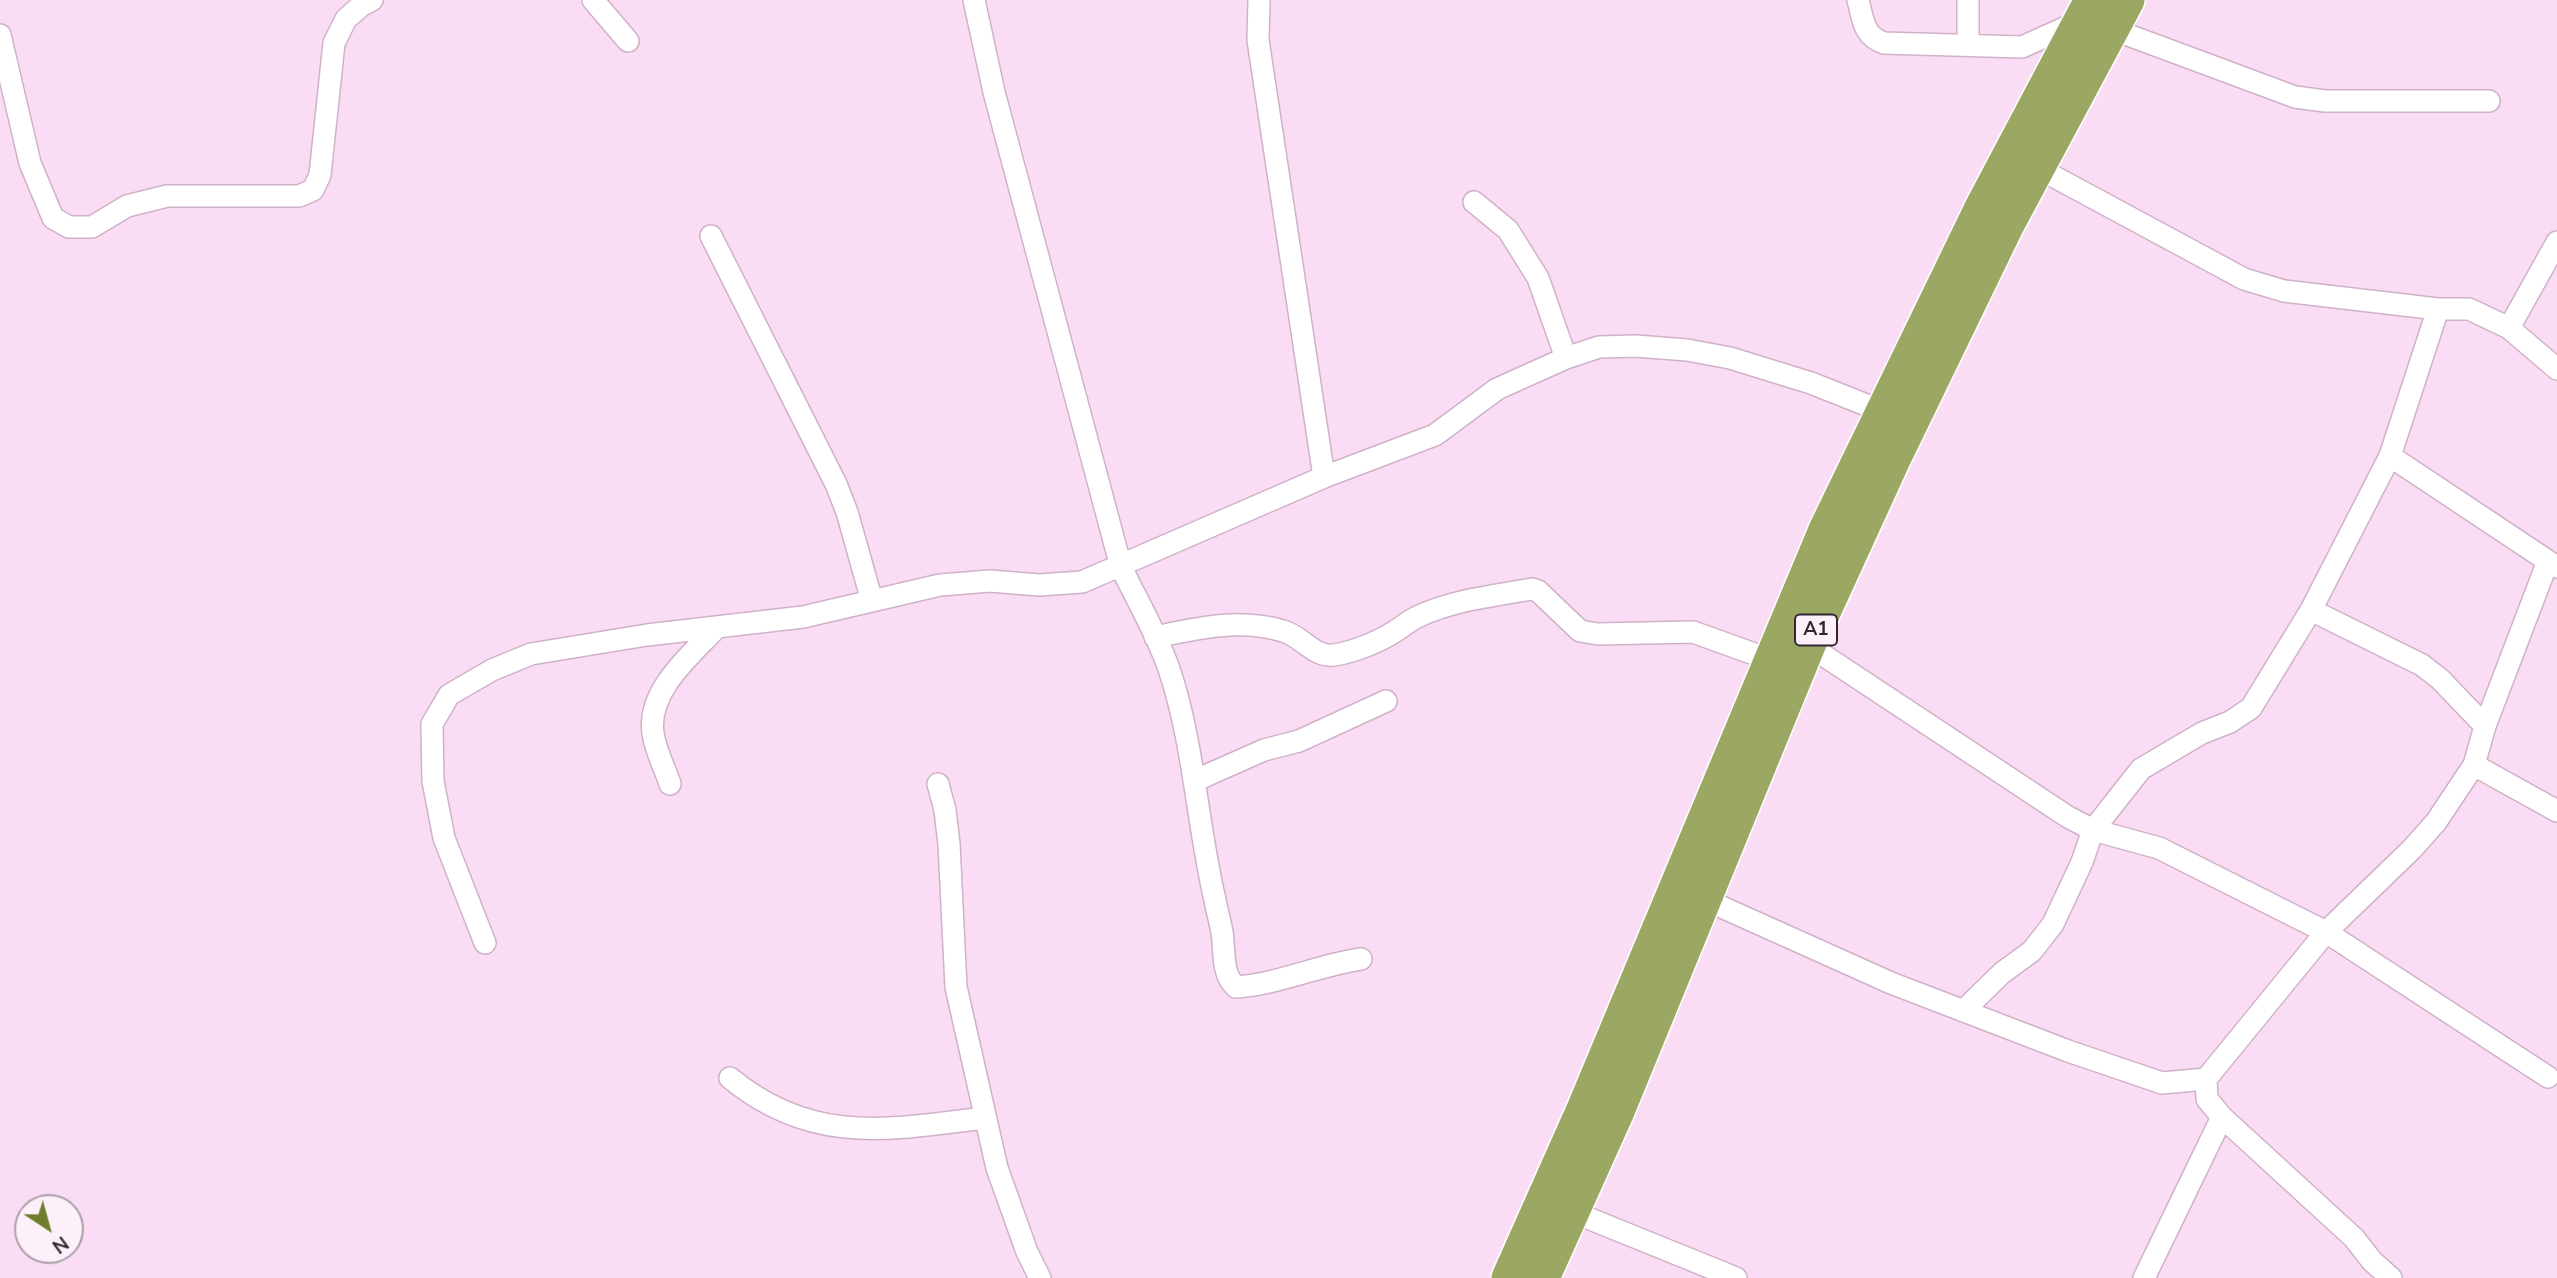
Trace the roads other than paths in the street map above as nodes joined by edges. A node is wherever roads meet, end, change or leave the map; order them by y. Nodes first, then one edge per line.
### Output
1 (372, 0) edge
2 (593, 0) edge
3 (974, 0) edge
4 (1259, 0) edge
5 (1858, 0) edge
6 (1968, 0) edge
7 (2103, 13) edge
8 (0, 35) edge
9 (628, 41) dead end
10 (1968, 45) junction
11 (2022, 47) junction
12 (2054, 72) junction
13 (2489, 100) dead end
14 (2038, 168) junction
15 (1474, 202) dead end
16 (711, 236) dead end
17 (2557, 242) edge
18 (2438, 309) junction
19 (2508, 328) junction
20 (1566, 358) junction
21 (2557, 369) edge
22 (1884, 412) junction
23 (2390, 456) junction
24 (1324, 477) junction
25 (2553, 564) edge
26 (1121, 567) junction
27 (873, 601) junction
28 (2311, 610) junction
29 (715, 629) junction
30 (1155, 637) junction
31 (1808, 646) junction
32 (1771, 660) junction
33 (1386, 701) dead end
34 (2485, 726) junction
35 (2474, 765) junction
36 (1194, 781) junction
37 (670, 784) dead end
38 (938, 784) dead end
39 (2557, 811) edge
40 (2092, 830) junction
41 (1689, 892) junction
42 (2326, 932) junction
43 (485, 943) dead end
44 (1361, 959) dead end
45 (1963, 1011) junction
46 (2548, 1077) dead end
47 (730, 1078) dead end
48 (2206, 1079) junction
49 (2222, 1117) junction
50 (984, 1118) junction
51 (1573, 1212) junction
52 (1040, 1278) edge
53 (1509, 1278) edge
54 (1542, 1278) edge
55 (1736, 1278) edge
56 (2144, 1278) edge
57 (2391, 1278) edge

1 - 8 street
2 - 9 street
3 - 26 street
4 - 24 street
5 - 10 street
6 - 10 street
7 - 11 street
7 - 12 highway, A1
7 - 13 street
7 - 14 highway, A1
10 - 11 street
11 - 12 street
12 - 22 highway, A1
14 - 18 street
14 - 31 highway, A1
15 - 20 street
16 - 27 street
17 - 19 street
18 - 19 street
18 - 23 street
19 - 21 street
20 - 22 street
20 - 24 street
22 - 32 highway, A1
23 - 25 street
23 - 28 street
24 - 26 street
25 - 34 street
26 - 27 street
26 - 30 street
27 - 29 street
28 - 34 street
28 - 40 street
29 - 37 street
29 - 43 street
30 - 32 street
30 - 36 street
31 - 40 street
31 - 41 highway, A1
32 - 41 highway, A1
33 - 36 street
34 - 35 street
35 - 39 street
35 - 42 street
36 - 44 street
38 - 50 street
40 - 42 street
40 - 45 street
41 - 45 street
41 - 51 highway, A1
41 - 53 highway, A1
42 - 46 street
42 - 48 street
45 - 48 street
47 - 50 street
48 - 49 street
49 - 56 street
49 - 57 street
50 - 52 street
51 - 54 highway, A1
51 - 55 street

